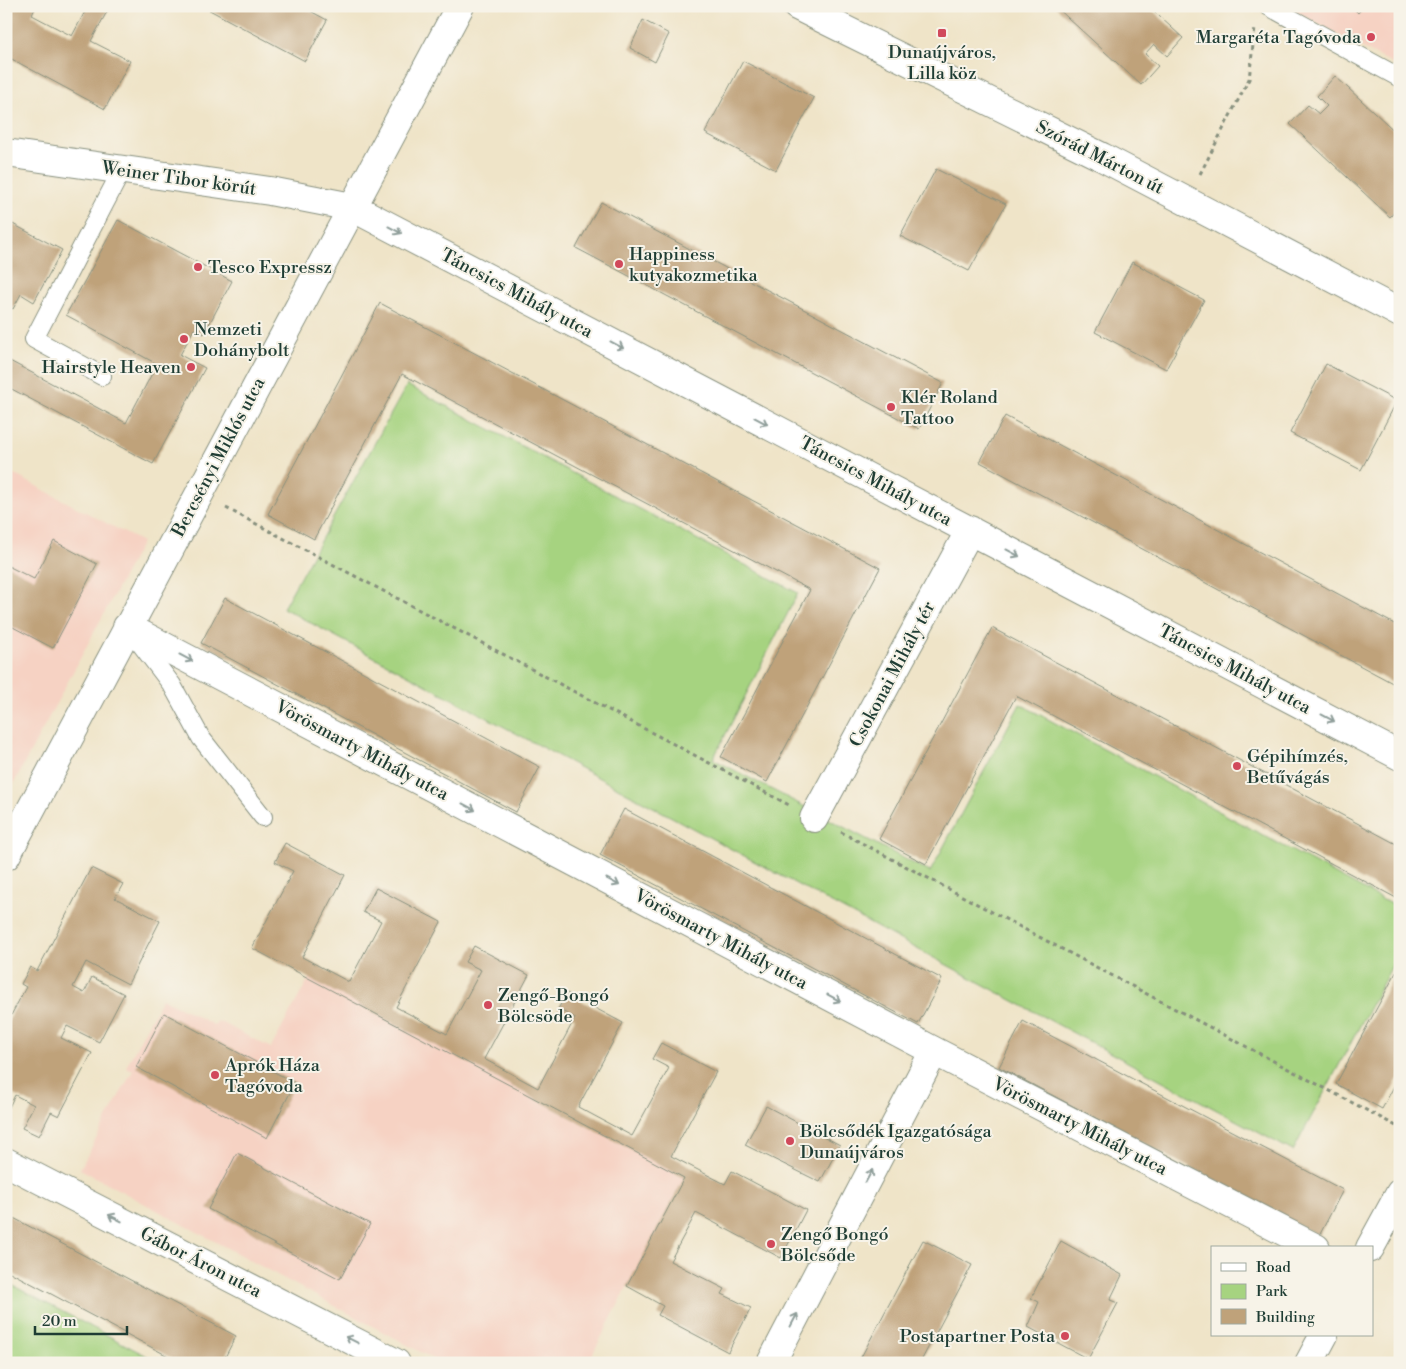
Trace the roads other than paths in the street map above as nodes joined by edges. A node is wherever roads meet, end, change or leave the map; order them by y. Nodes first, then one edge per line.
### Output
1 (460, 6) edge
2 (797, 6) edge
3 (1268, 6) edge
4 (1400, 78) edge
5 (6, 153) edge
6 (122, 170) junction
7 (352, 207) junction
8 (1400, 313) edge
9 (102, 376) dead end
10 (970, 530) junction
11 (127, 627) junction
12 (1400, 756) edge
13 (263, 817) dead end
14 (814, 818) dead end
15 (6, 856) edge
16 (934, 1051) junction
17 (6, 1162) edge
18 (1400, 1193) edge
19 (1312, 1246) edge
20 (1371, 1246) edge
21 (1323, 1336) edge
22 (396, 1363) edge
23 (771, 1363) edge
24 (1309, 1363) edge

1 - 7 street, Bercsényi Miklós utca
2 - 8 street, Szórád Márton út
3 - 4 lane
5 - 6 street, Weiner Tibor körút
6 - 7 street, Weiner Tibor körút
6 - 9 lane
7 -> 10 street, Táncsics Mihály utca
7 - 11 street, Bercsényi Miklós utca
10 -> 12 street, Táncsics Mihály utca
10 - 14 street, Csokonai Mihály tér
11 - 13 lane
11 - 15 street, Bercsényi Miklós utca
11 -> 16 street, Vörösmarty Mihály utca
16 - 19 street, Vörösmarty Mihály utca
23 -> 16 street
22 -> 17 street, Gábor Áron utca
18 - 20 street
21 - 24 street

